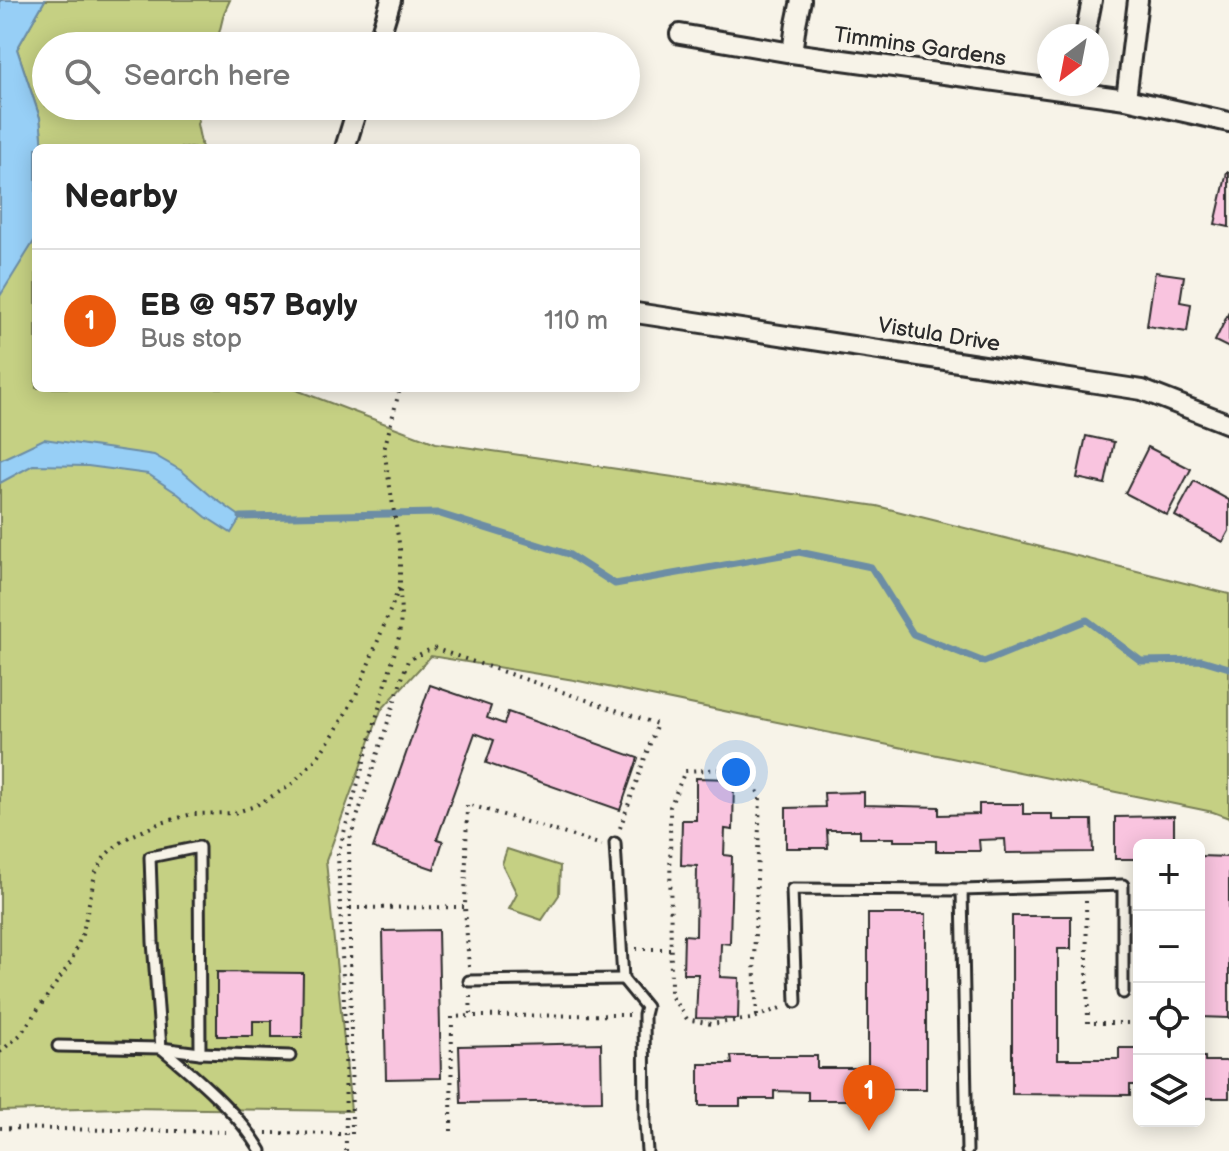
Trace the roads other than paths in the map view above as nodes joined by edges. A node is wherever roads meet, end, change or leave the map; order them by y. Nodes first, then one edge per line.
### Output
1 (391, 0) edge
2 (801, 0) edge
3 (1092, 0) edge
4 (1138, 0) edge
5 (1087, 24) edge
6 (381, 32) edge
7 (680, 34) dead end
8 (792, 53) junction
9 (1037, 83) edge
10 (1109, 95) edge
11 (1126, 99) junction
12 (354, 120) edge
13 (1229, 122) edge
14 (346, 144) edge
15 (640, 314) edge
16 (1229, 424) edge
17 (615, 843) road end
18 (962, 890) junction
19 (623, 979) junction
20 (469, 981) road end
21 (1123, 993) dead end
22 (796, 1002) road end
23 (58, 1046) dead end
24 (161, 1048) junction
25 (200, 1053) junction
26 (290, 1056) dead end
27 (261, 1151) edge
28 (647, 1151) edge
29 (967, 1151) edge

1 - 6 street
2 - 8 street
3 - 5 street
4 - 11 street
7 - 8 street, Timmins Gardens
8 - 9 street, Timmins Gardens
10 - 11 street, Timmins Gardens
11 - 13 street, Timmins Gardens
12 - 14 street
15 - 16 street, Vistula Drive
17 - 19 lane
18 - 21 lane
18 - 22 lane
18 - 29 lane
19 - 20 lane
19 - 28 lane
23 - 24 lane
24 - 25 lane
24 - 25 lane
24 - 27 lane
25 - 26 lane

